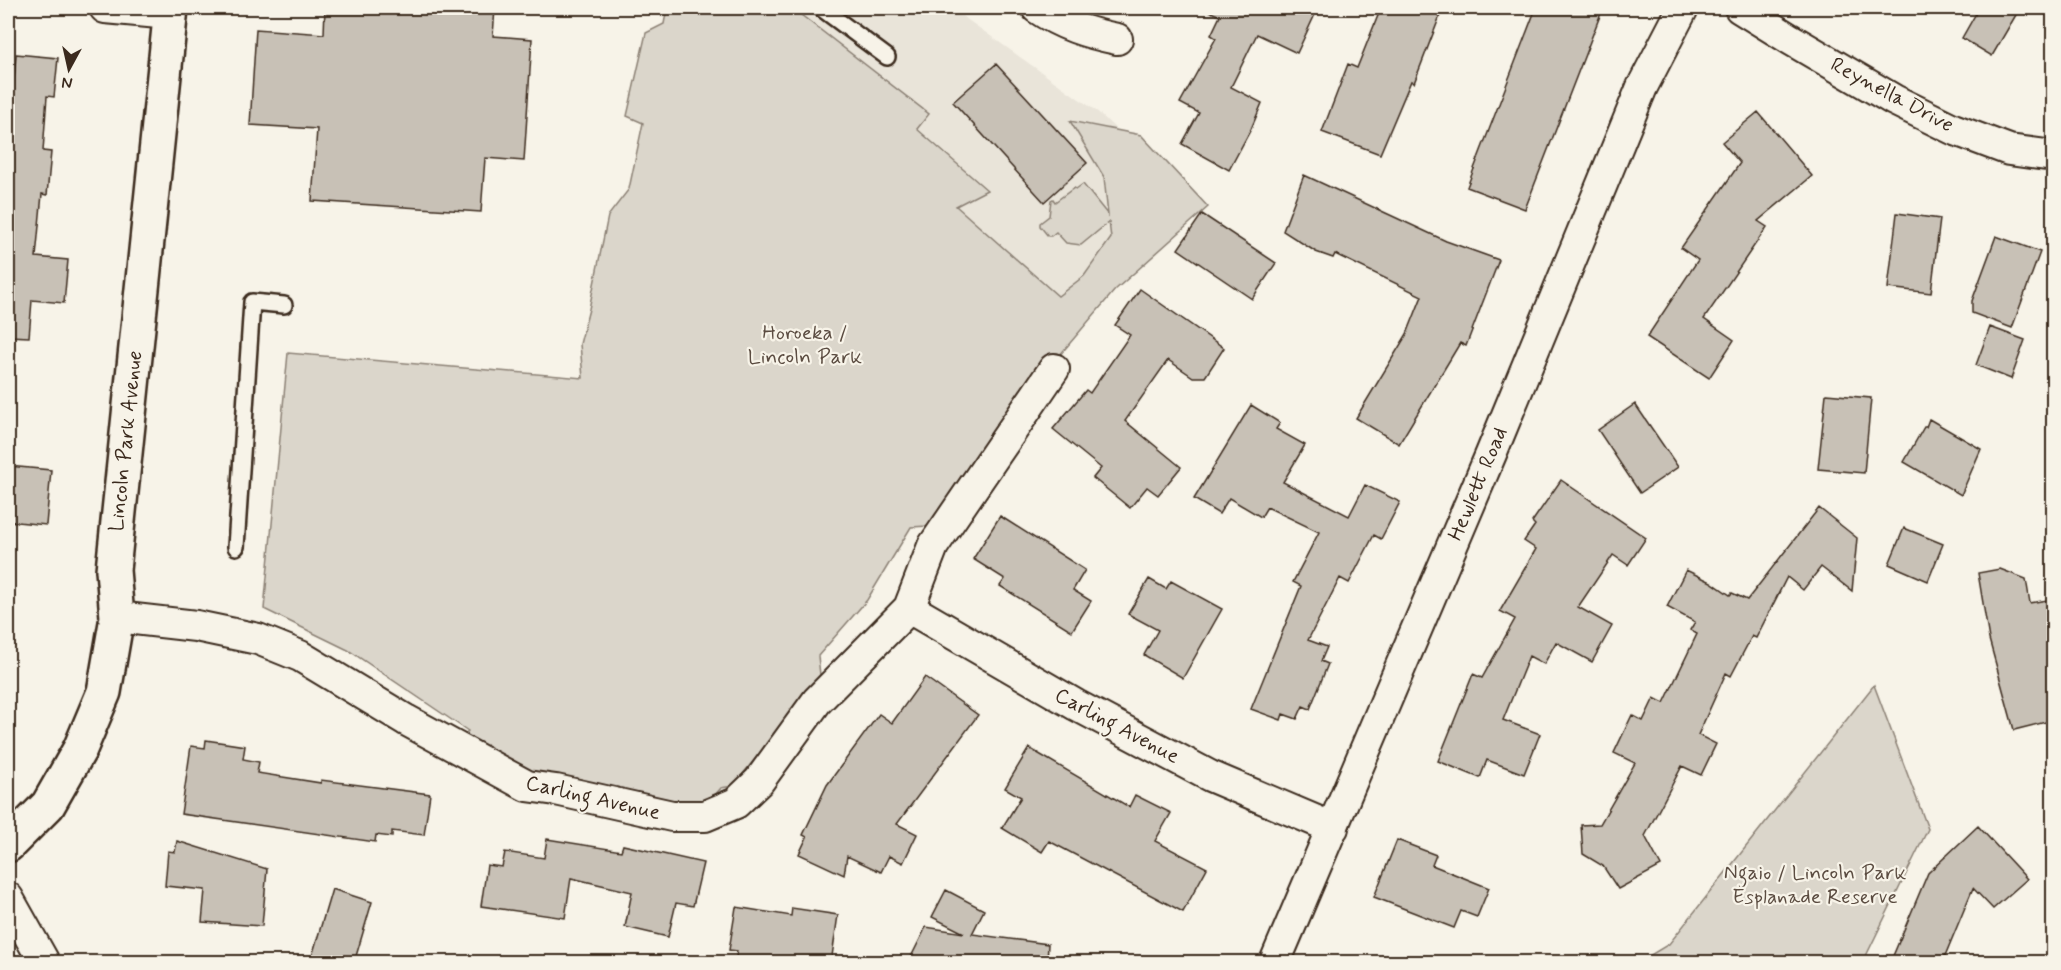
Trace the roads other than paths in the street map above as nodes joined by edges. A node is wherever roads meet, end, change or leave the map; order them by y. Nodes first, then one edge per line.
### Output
1 (105, 8) edge
2 (821, 8) edge
3 (1037, 8) edge
4 (1683, 8) edge
5 (1690, 8) edge
6 (1704, 8) edge
7 (1740, 8) edge
8 (170, 10) edge
9 (1117, 39) dead end
10 (887, 57) dead end
11 (2054, 156) edge
12 (284, 305) dead end
13 (1054, 369) dead end
14 (236, 546) dead end
15 (909, 608) junction
16 (117, 617) junction
17 (1333, 828) junction
18 (8, 845) edge
19 (8, 898) edge
20 (44, 963) edge
21 (1275, 963) edge

1 - 8 street
2 - 10 lane
3 - 9 street
4 - 17 street, Hewlett Road
5 - 6 street
7 - 11 street, Reynella Drive
8 - 16 street, Lincoln Park Avenue
12 - 14 lane
13 - 15 street, Carling Avenue
15 - 16 street, Carling Avenue
15 - 17 street, Carling Avenue
16 - 18 street, Lincoln Park Avenue
17 - 21 street, Hewlett Road
19 - 20 street

